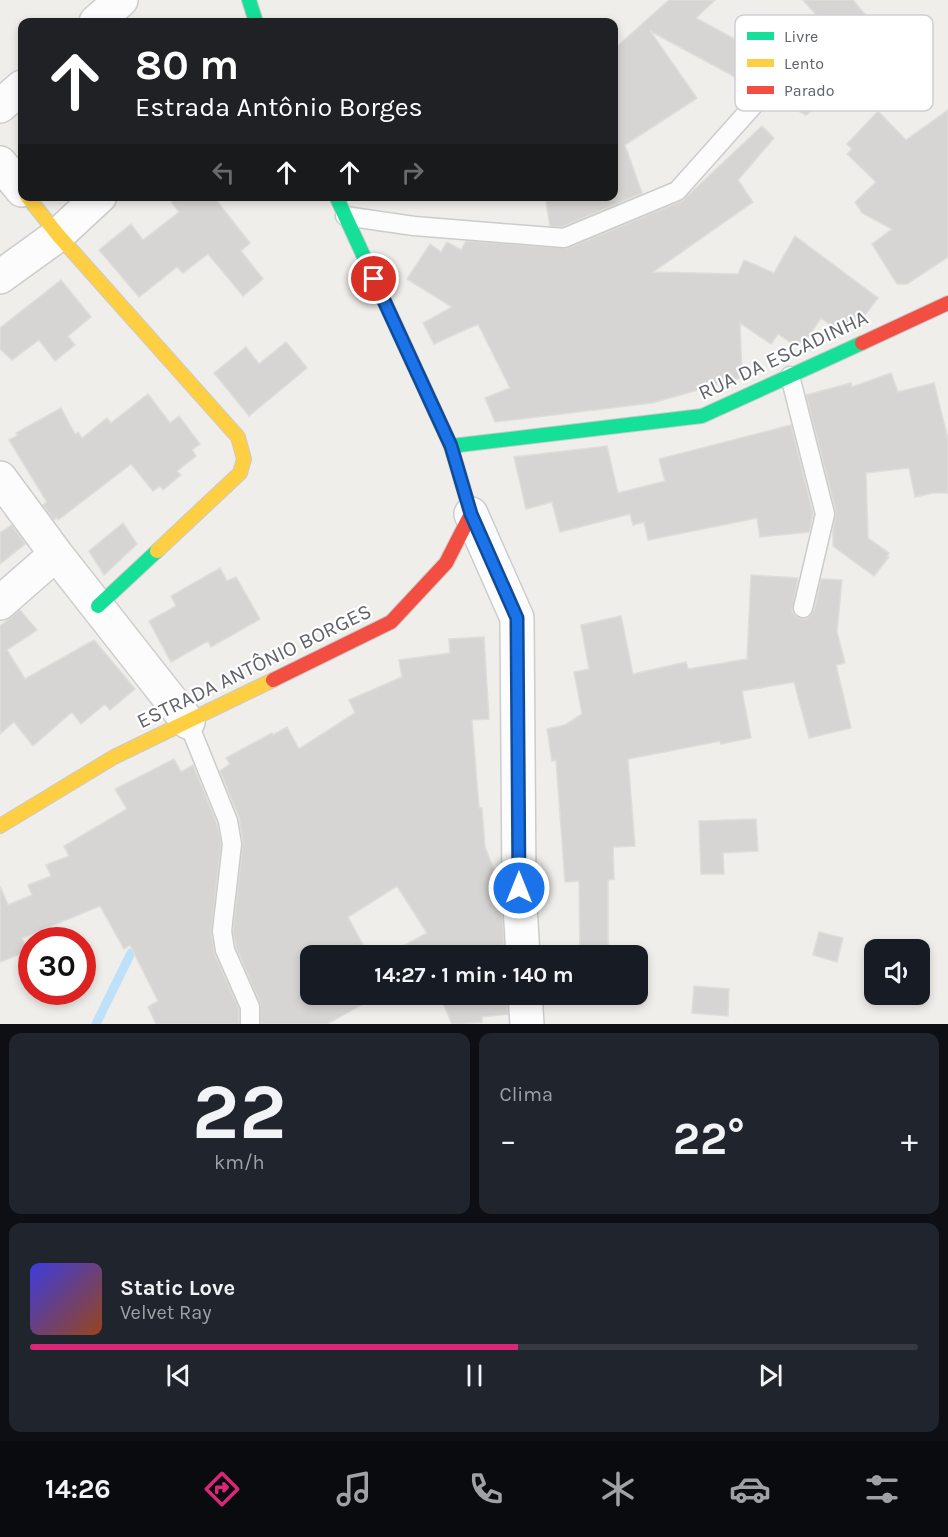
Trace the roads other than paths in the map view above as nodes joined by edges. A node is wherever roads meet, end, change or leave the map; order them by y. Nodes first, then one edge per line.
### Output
1 (121, 0) edge
2 (249, 0) edge
3 (101, 18) edge
4 (255, 18) edge
5 (18, 90) edge
6 (0, 106) edge
7 (748, 111) edge
8 (0, 163) edge
9 (18, 185) edge
10 (31, 201) edge
11 (94, 201) edge
12 (338, 201) edge
13 (345, 216) junction
14 (58, 234) junction
15 (0, 278) edge
16 (948, 303) edge
17 (790, 376) junction
18 (451, 446) junction
19 (0, 477) edge
20 (471, 514) junction
21 (56, 554) junction
22 (0, 603) edge
23 (98, 606) junction
24 (803, 608) dead end
25 (188, 722) junction
26 (0, 826) edge
27 (522, 945) edge
28 (526, 1005) edge
29 (250, 1024) edge
30 (527, 1024) edge

1 - 3 street
2 - 4 street
5 - 6 street
7 - 13 lane
8 - 9 street
10 - 14 street
11 - 14 street
12 - 13 street
13 - 18 street
14 - 15 street
14 - 23 street
16 - 17 street, RUA DA ESCADINHA
17 - 18 street, RUA DA ESCADINHA
17 - 24 lane
18 - 20 street
19 - 21 street
20 - 25 street, ESTRADA ANTÔNIO BORGES
20 - 27 street
21 - 22 street
21 - 23 street
23 - 25 street
25 - 26 street, ESTRADA ANTÔNIO BORGES
25 - 29 lane
28 - 30 street

